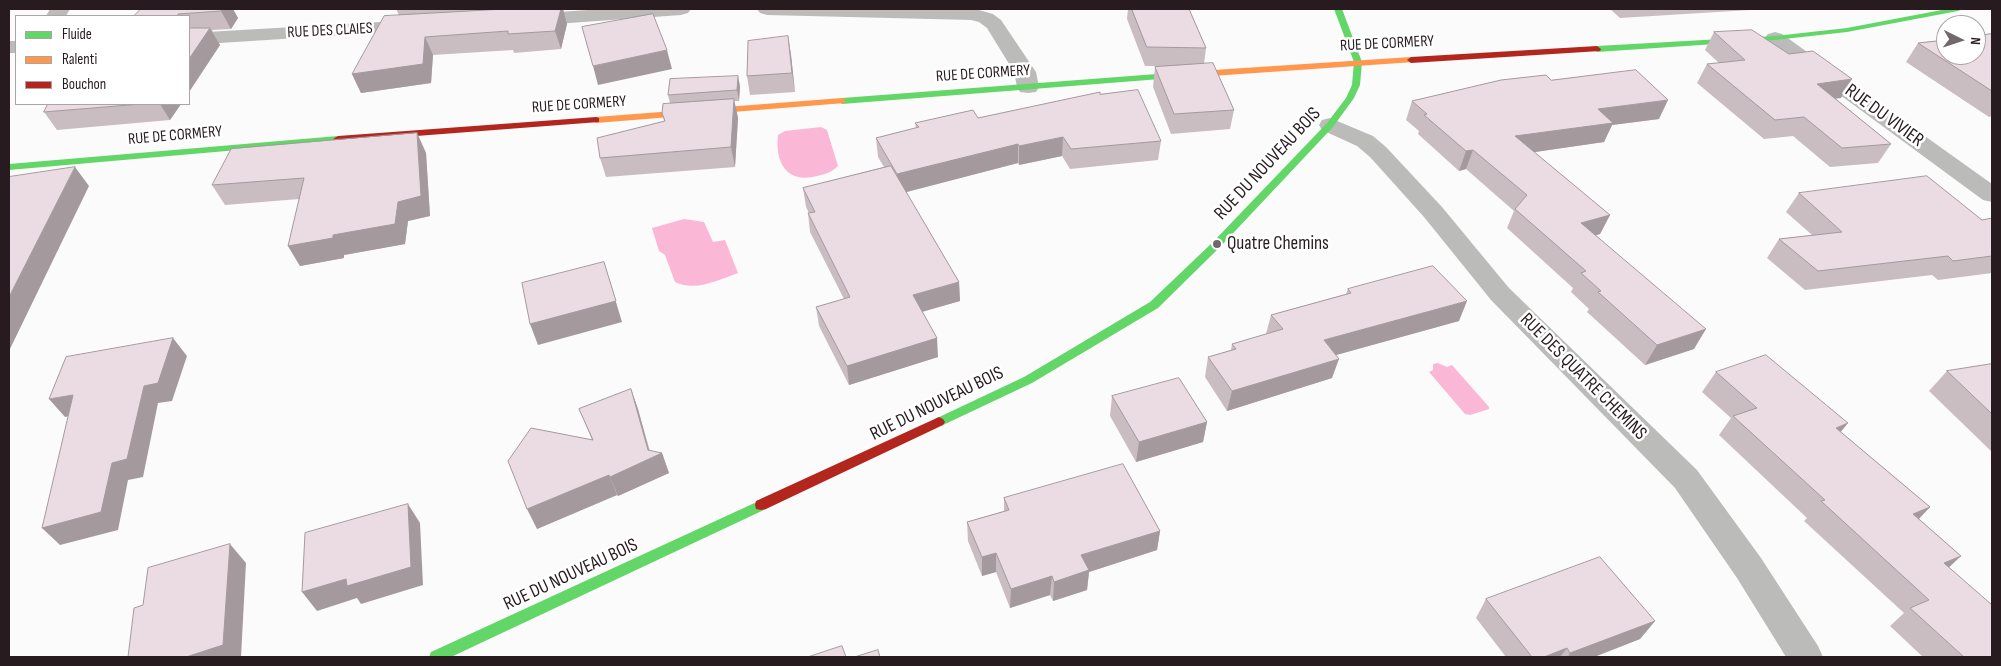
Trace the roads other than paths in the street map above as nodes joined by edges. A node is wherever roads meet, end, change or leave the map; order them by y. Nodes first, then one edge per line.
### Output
1 (681, 9) edge
2 (767, 9) edge
3 (1338, 9) edge
4 (1958, 9) edge
5 (505, 21) edge
6 (437, 25) edge
7 (190, 38) edge
8 (1775, 38) junction
9 (1358, 62) junction
10 (1028, 87) junction
11 (1330, 125) junction
12 (9, 167) edge
13 (1992, 195) edge
14 (436, 657) edge
15 (1804, 657) edge

1 - 5 street
2 - 10 street
3 - 9 main road
4 - 8 main road, RUE DE CORMERY
6 - 7 street, RUE DES CLAIES
8 - 9 main road, RUE DE CORMERY
8 - 13 street, RUE DU VIVIER
9 - 10 main road, RUE DE CORMERY
9 - 11 main road, RUE DU NOUVEAU BOIS
10 - 12 main road, RUE DE CORMERY
11 - 14 main road, RUE DU NOUVEAU BOIS
11 - 15 street, RUE DES QUATRE CHEMINS

